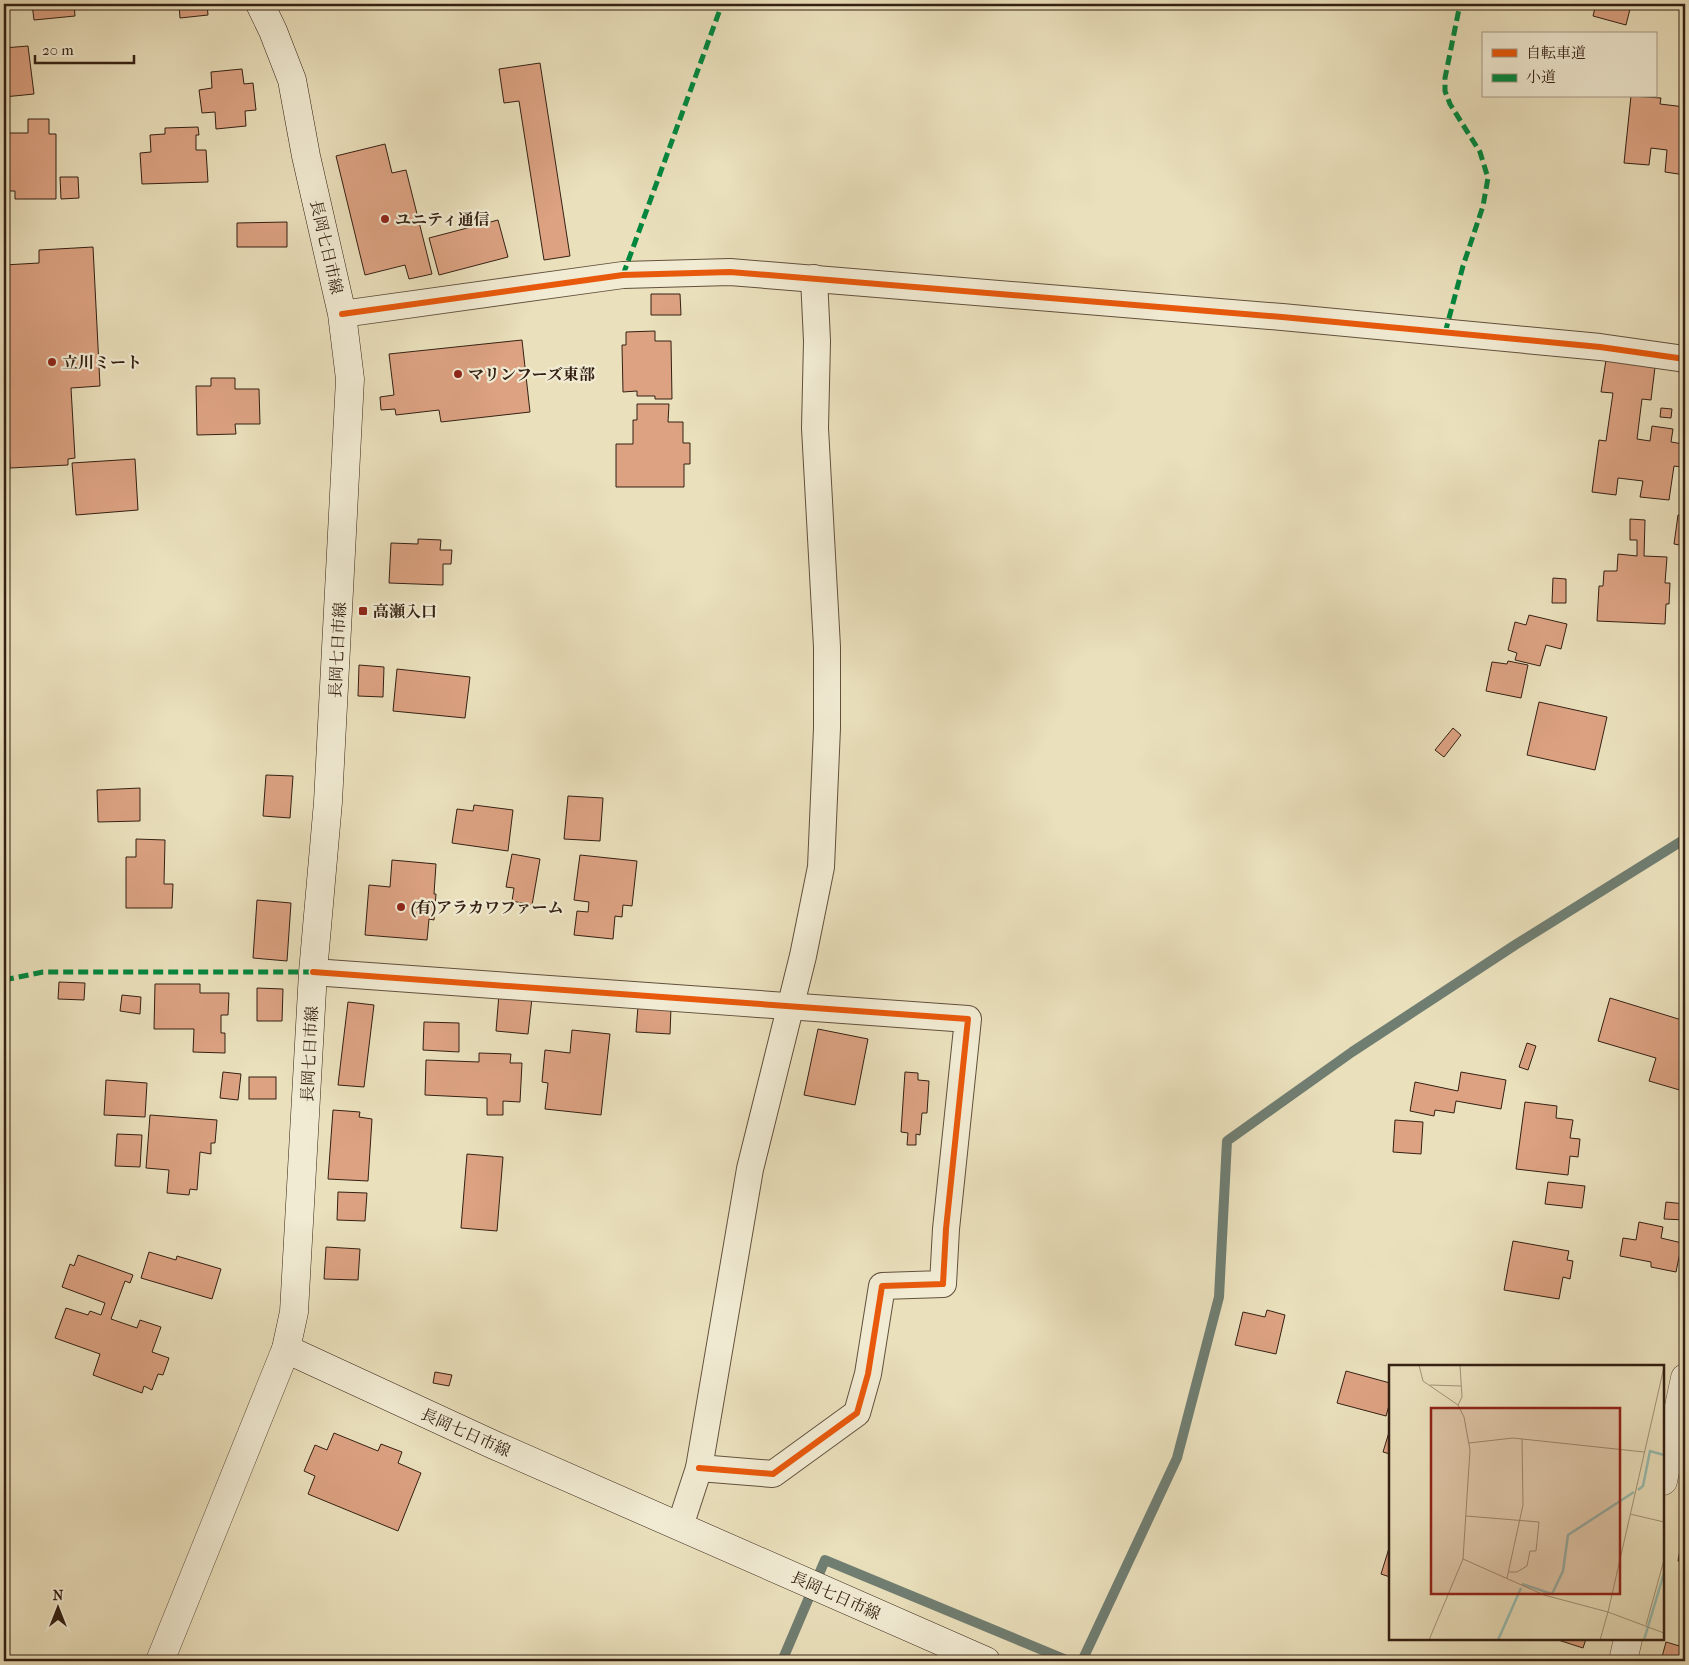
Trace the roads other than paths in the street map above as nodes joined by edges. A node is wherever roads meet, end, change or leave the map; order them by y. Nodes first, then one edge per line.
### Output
1 (260, 4) edge
2 (814, 278) junction
3 (342, 314) junction
4 (1685, 359) edge
5 (313, 972) junction
6 (790, 1005) junction
7 (286, 1349) junction
8 (1685, 1378) edge
9 (698, 1468) junction
10 (1664, 1476) edge
11 (680, 1526) junction
12 (1628, 1640) edge
13 (160, 1661) edge
14 (986, 1661) edge
15 (1623, 1661) edge

1 - 3 main road, 長岡七日市線
2 - 3 street
2 - 4 street
2 - 6 street
3 - 5 main road, 長岡七日市線
5 - 6 street
5 - 7 main road, 長岡七日市線
6 - 9 street
6 - 9 street
7 - 11 main road, 長岡七日市線
7 - 13 main road
8 - 10 main road
9 - 11 street
11 - 14 main road, 長岡七日市線
12 - 15 main road

